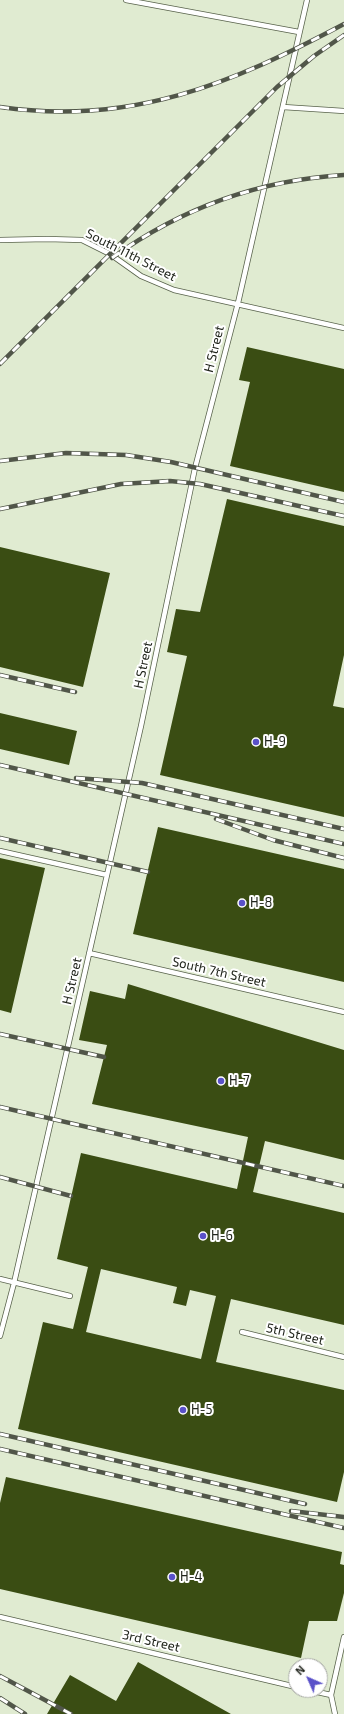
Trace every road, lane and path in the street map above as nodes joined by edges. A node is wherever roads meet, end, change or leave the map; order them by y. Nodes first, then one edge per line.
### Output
1 (126, 0) edge
2 (307, 0) edge
3 (299, 32) junction
4 (283, 107) junction
5 (344, 111) edge
6 (0, 240) edge
7 (238, 303) junction
8 (344, 328) edge
9 (0, 851) edge
10 (107, 875) junction
11 (89, 953) junction
12 (344, 1012) edge
13 (0, 1279) edge
14 (14, 1283) junction
15 (70, 1296) dead end
16 (242, 1332) dead end
17 (0, 1336) edge
18 (344, 1357) edge
19 (0, 1617) edge
20 (344, 1637) edge
21 (288, 1685) edge
22 (328, 1695) edge
23 (331, 1696) junction
24 (335, 1714) edge

1 - 3 lane
2 - 3 lane, H Street
3 - 4 lane, H Street
4 - 5 lane
4 - 7 lane, H Street
6 - 7 lane, South 11th Street
7 - 8 lane, South 11th Street
7 - 10 lane, H Street
9 - 10 lane
10 - 11 lane, H Street
11 - 12 lane, South 7th Street
11 - 14 lane, H Street
13 - 14 lane
14 - 15 lane
14 - 17 lane, H Street
16 - 18 lane, 5th Street
19 - 21 lane, 3rd Street
20 - 23 lane
22 - 23 lane
23 - 24 lane

